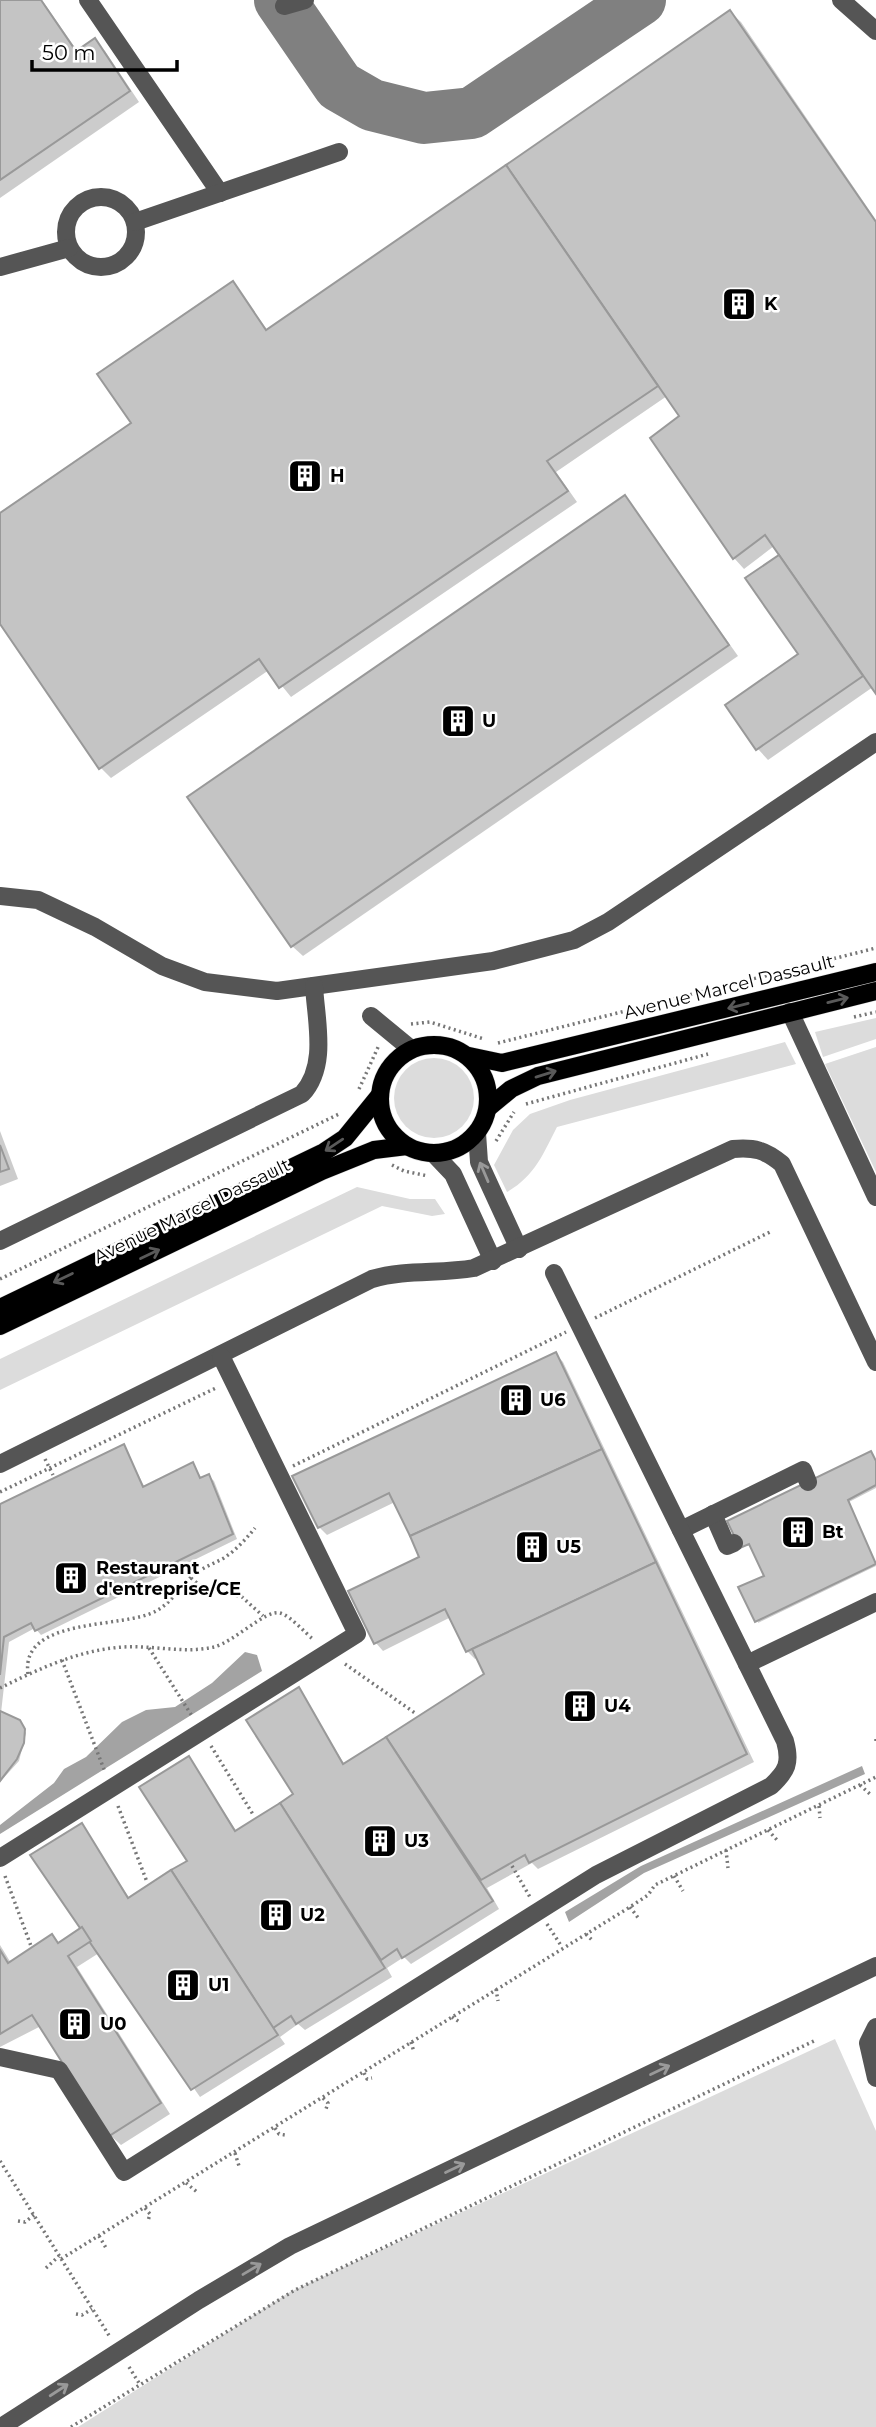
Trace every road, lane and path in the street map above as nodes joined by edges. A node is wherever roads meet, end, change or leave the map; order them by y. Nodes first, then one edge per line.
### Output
1 (88, 0) edge
2 (305, 0) edge
3 (841, 0) edge
4 (284, 6) dead end
5 (876, 31) edge
6 (339, 152) dead end
7 (220, 193) junction
8 (135, 222) junction
9 (69, 248) junction
10 (0, 267) edge
11 (876, 742) edge
12 (0, 896) edge
13 (876, 948) edge
14 (876, 972) edge
15 (314, 986) junction
16 (876, 991) edge
17 (790, 1012) junction
18 (876, 1012) edge
19 (371, 1016) dead end
20 (850, 1018) dead end
21 (391, 1033) junction
22 (486, 1040) dead end
23 (496, 1044) dead end
24 (411, 1049) junction
25 (720, 1051) dead end
26 (469, 1056) junction
27 (380, 1096) junction
28 (356, 1097) dead end
29 (352, 1108) dead end
30 (488, 1108) junction
31 (477, 1133) junction
32 (407, 1146) junction
33 (374, 1150) junction
34 (433, 1153) junction
35 (481, 1165) junction
36 (454, 1177) junction
37 (876, 1197) edge
38 (772, 1231) dead end
39 (0, 1241) edge
40 (519, 1249) junction
41 (493, 1261) junction
42 (554, 1273) dead end
43 (0, 1279) edge
44 (0, 1308) edge
45 (580, 1325) junction
46 (0, 1326) edge
47 (221, 1356) junction
48 (876, 1362) edge
49 (233, 1380) junction
50 (0, 1464) edge
51 (279, 1474) junction
52 (807, 1482) dead end
53 (0, 1492) edge
54 (713, 1514) junction
55 (255, 1528) dead end
56 (681, 1530) junction
57 (734, 1543) dead end
58 (191, 1578) junction
59 (876, 1602) edge
60 (264, 1616) junction
61 (328, 1652) junction
62 (747, 1664) junction
63 (28, 1675) junction
64 (0, 1688) edge
65 (415, 1713) dead end
66 (876, 1777) edge
67 (860, 1785) junction
68 (871, 1795) dead end
69 (819, 1805) junction
70 (820, 1818) dead end
71 (768, 1830) junction
72 (777, 1840) dead end
73 (726, 1850) junction
74 (2, 1866) edge
75 (512, 1866) dead end
76 (728, 1868) dead end
77 (674, 1876) junction
78 (683, 1891) dead end
79 (630, 1907) junction
80 (539, 1911) junction
81 (639, 1919) dead end
82 (586, 1934) junction
83 (593, 1941) dead end
84 (31, 1946) dead end
85 (562, 1947) junction
86 (876, 1966) edge
87 (496, 1989) junction
88 (498, 2001) dead end
89 (452, 2017) junction
90 (461, 2023) dead end
91 (876, 2027) edge
92 (816, 2040) dead end
93 (411, 2042) junction
94 (414, 2052) dead end
95 (0, 2057) edge
96 (363, 2073) junction
97 (372, 2078) dead end
98 (876, 2078) edge
99 (323, 2098) junction
100 (326, 2109) dead end
101 (275, 2129) junction
102 (285, 2135) dead end
103 (235, 2153) junction
104 (0, 2161) edge
105 (239, 2166) dead end
106 (2, 2168) edge
107 (186, 2183) junction
108 (197, 2192) dead end
109 (145, 2208) junction
110 (34, 2215) junction
111 (18, 2221) dead end
112 (148, 2221) dead end
113 (99, 2236) junction
114 (106, 2248) dead end
115 (60, 2257) junction
116 (46, 2268) dead end
117 (92, 2309) junction
118 (76, 2314) dead end
119 (119, 2351) junction
120 (139, 2383) junction
121 (1, 2427) edge
122 (71, 2427) edge

1 - 7 street
2 - 4 street
3 - 5 street
6 - 7 street
7 - 8 street
8 - 9 street
8 - 9 street
9 - 10 street
11 - 15 street
12 - 15 street
13 - 23 path
14 -> 26 main road, Avenue Marcel Dassault
15 - 39 street
17 -> 16 main road
30 -> 17 main road
17 - 37 street
18 - 20 path
19 - 21 street
21 - 22 path
21 - 24 street
21 - 28 path
24 - 26 main road
24 - 27 main road
25 - 35 path
26 - 30 main road
27 - 32 main road
27 -> 44 main road, Avenue Marcel Dassault
29 - 43 path
30 - 31 main road
31 - 34 main road
31 - 35 street
32 - 33 main road, Avenue Marcel Dassault
32 - 34 main road
33 - 36 path
46 -> 33 main road, Avenue Marcel Dassault
34 - 36 street
40 -> 35 street
36 - 41 street
38 - 45 path
40 - 41 street
40 - 48 street
41 - 47 street
42 - 45 street
45 - 51 path
45 - 56 street
47 - 49 street
47 - 50 street
49 - 51 street
49 - 53 path
51 - 61 street
52 - 54 street
54 - 56 street
54 - 57 street
55 - 58 path
56 - 62 street
58 - 60 path
58 - 63 path
59 - 62 street
60 - 61 path
60 - 63 path
61 - 65 path
61 - 74 street
62 - 80 street
63 - 64 path
66 - 67 path
67 - 68 path
67 - 69 path
69 - 70 path
69 - 71 path
71 - 72 path
71 - 73 path
73 - 76 path
73 - 77 path
74 - 84 path
75 - 80 path
77 - 78 path
77 - 79 path
79 - 81 path
79 - 82 path
80 - 85 path
80 - 95 street
82 - 83 path
82 - 85 path
85 - 87 path
119 -> 86 street
87 - 88 path
87 - 89 path
89 - 90 path
89 - 93 path
91 - 98 street
92 - 120 path
93 - 94 path
93 - 96 path
96 - 97 path
96 - 99 path
99 - 100 path
99 - 101 path
101 - 102 path
101 - 103 path
103 - 105 path
103 - 107 path
104 - 106 path
106 - 110 path
107 - 108 path
107 - 109 path
109 - 112 path
109 - 113 path
110 - 111 path
110 - 115 path
113 - 114 path
113 - 115 path
115 - 116 path
115 - 117 path
117 - 118 path
117 - 119 path
119 - 120 path
121 -> 119 street
120 - 122 path

